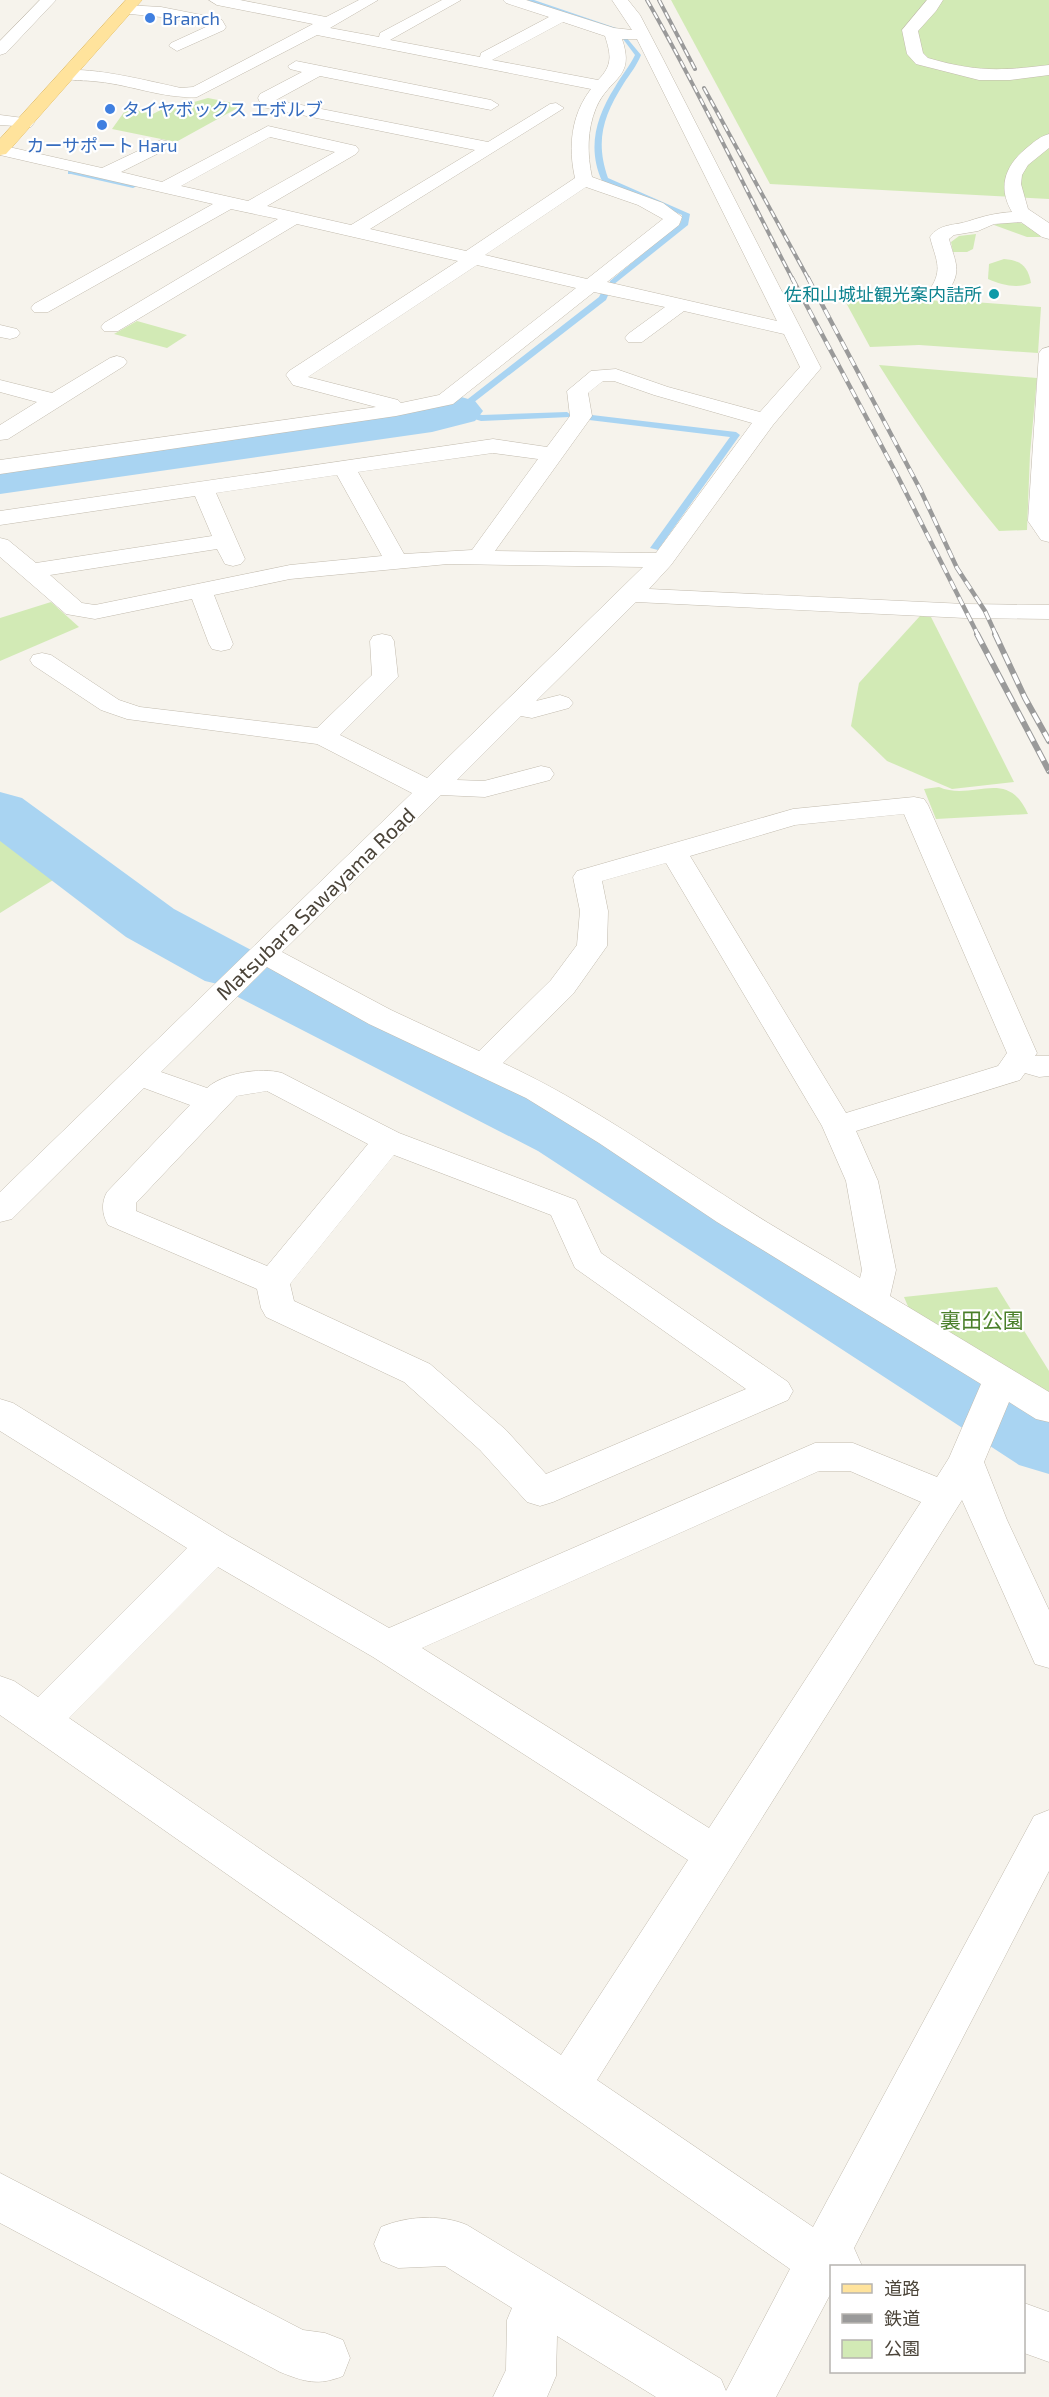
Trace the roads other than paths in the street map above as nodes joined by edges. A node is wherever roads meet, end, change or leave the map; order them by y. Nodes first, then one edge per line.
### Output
1 (48, 0) edge
2 (217, 0) edge
3 (370, 0) edge
4 (453, 0) edge
5 (511, 0) edge
6 (620, 0) edge
7 (934, 0) edge
8 (130, 5) edge
9 (11, 12) dead end
10 (32, 16) junction
11 (561, 17) junction
12 (319, 26) junction
13 (350, 29) dead end
14 (612, 33) junction
15 (386, 36) junction
16 (642, 36) junction
17 (177, 46) dead end
18 (0, 50) edge
19 (487, 56) junction
20 (259, 59) junction
21 (316, 70) junction
22 (1049, 70) edge
23 (69, 74) junction
24 (542, 74) junction
25 (602, 86) junction
26 (522, 87) dead end
27 (556, 108) dead end
28 (472, 116) dead end
29 (0, 120) edge
30 (24, 123) junction
31 (453, 127) dead end
32 (434, 137) junction
33 (1049, 139) edge
34 (161, 145) dead end
35 (491, 148) junction
36 (0, 150) edge
37 (106, 173) junction
38 (584, 180) junction
39 (164, 188) junction
40 (228, 203) junction
41 (1020, 207) junction
42 (250, 208) junction
43 (293, 218) junction
44 (971, 227) junction
45 (353, 232) junction
46 (1049, 233) edge
47 (1010, 236) dead end
48 (471, 258) junction
49 (592, 286) junction
50 (940, 289) dead end
51 (680, 305) junction
52 (41, 308) dead end
53 (111, 327) dead end
54 (635, 338) dead end
55 (792, 341) junction
56 (1049, 353) edge
57 (112, 360) dead end
58 (0, 386) edge
59 (56, 400) junction
60 (396, 410) junction
61 (765, 420) junction
62 (0, 434) edge
63 (56, 441) dead end
64 (554, 454) junction
65 (213, 458) junction
66 (37, 461) junction
67 (0, 466) edge
68 (345, 469) junction
69 (203, 489) junction
70 (0, 518) edge
71 (1049, 535) edge
72 (224, 541) junction
73 (0, 545) edge
74 (482, 557) junction
75 (663, 560) junction
76 (398, 562) junction
77 (31, 571) junction
78 (245, 582) junction
79 (201, 591) junction
80 (630, 595) junction
81 (1049, 612) edge
82 (382, 640) dead end
83 (221, 644) dead end
84 (42, 660) dead end
85 (560, 703) dead end
86 (516, 707) junction
87 (323, 737) junction
88 (541, 774) dead end
89 (435, 786) junction
90 (674, 852) junction
91 (264, 954) junction
92 (1017, 1061) junction
93 (483, 1065) junction
94 (1049, 1066) edge
95 (138, 1075) junction
96 (212, 1101) junction
97 (838, 1126) junction
98 (388, 1141) junction
99 (0, 1210) edge
100 (273, 1282) junction
101 (872, 1300) junction
102 (994, 1395) junction
103 (1049, 1409) edge
104 (0, 1413) edge
105 (956, 1479) junction
106 (214, 1546) junction
107 (387, 1646) junction
108 (1049, 1652) edge
109 (0, 1693) edge
110 (40, 1721) junction
111 (1049, 1829) edge
112 (716, 1855) junction
113 (567, 2086) junction
114 (0, 2197) edge
115 (398, 2244) dead end
116 (829, 2264) edge
117 (545, 2301) junction
118 (1025, 2329) edge
119 (1049, 2337) edge
120 (326, 2358) dead end
121 (518, 2397) edge
122 (703, 2397) edge
123 (749, 2397) edge

1 - 10 street
2 - 12 street
3 - 12 street
4 - 15 street
5 - 11 street
6 - 16 street
7 - 22 street
8 - 17 street
8 - 23 main road
9 - 10 street
10 - 18 street
11 - 14 street
11 - 19 street
12 - 20 street
12 - 24 street
13 - 15 street
14 - 16 street
14 - 19 street
14 - 25 street
15 - 19 street
16 - 55 street
20 - 21 street
20 - 23 street
21 - 28 street
21 - 32 street
23 - 30 main road
24 - 25 street
24 - 26 street
25 - 38 street
27 - 35 street
29 - 30 street
30 - 36 main road
31 - 32 street
32 - 35 street
33 - 41 street
34 - 37 street
35 - 45 street
36 - 37 street
37 - 39 street
38 - 48 street
38 - 49 street
39 - 40 street
39 - 42 street
40 - 42 street
40 - 52 street
41 - 44 street
41 - 46 street
42 - 43 street
43 - 45 street
43 - 53 street
44 - 47 street
44 - 50 street
45 - 48 street
48 - 49 street
48 - 60 street
49 - 51 street
49 - 60 street
51 - 54 street
51 - 55 street
55 - 61 street, Matsubara Sawayama Road
56 - 71 street
57 - 59 street
58 - 59 street
59 - 62 street
60 - 65 street
61 - 64 street
61 - 75 street, Matsubara Sawayama Road
63 - 66 street
64 - 68 street
64 - 74 street
65 - 66 street
65 - 68 street
65 - 69 street
66 - 67 street
68 - 76 street
69 - 70 street
69 - 72 street
72 - 77 street
72 - 78 street
73 - 77 street
74 - 75 street
74 - 76 street
75 - 80 street, Matsubara Sawayama Road
76 - 78 street
77 - 79 street
78 - 79 street
79 - 83 street
80 - 81 street
80 - 86 street, Matsubara Sawayama Road
82 - 87 street
84 - 87 street
85 - 86 street
86 - 89 street, Matsubara Sawayama Road
87 - 89 street
88 - 89 street
89 - 91 street, Matsubara Sawayama Road
90 - 92 street
90 - 93 street
90 - 97 street
91 - 93 street
91 - 95 street, Matsubara Sawayama Road
92 - 94 street
92 - 97 street
93 - 101 street
95 - 96 street
95 - 99 street, Matsubara Sawayama Road
96 - 98 street
96 - 100 street
97 - 101 street
98 - 100 street
98 - 100 street
101 - 102 street
102 - 103 street
102 - 105 street
104 - 106 street
105 - 107 street
105 - 108 street
105 - 112 street
106 - 107 street
106 - 110 street
107 - 112 street
109 - 110 street
110 - 113 street
111 - 116 street
112 - 113 street
113 - 116 street
114 - 120 street
115 - 117 street
116 - 123 street
117 - 121 street
117 - 122 street
118 - 119 street

